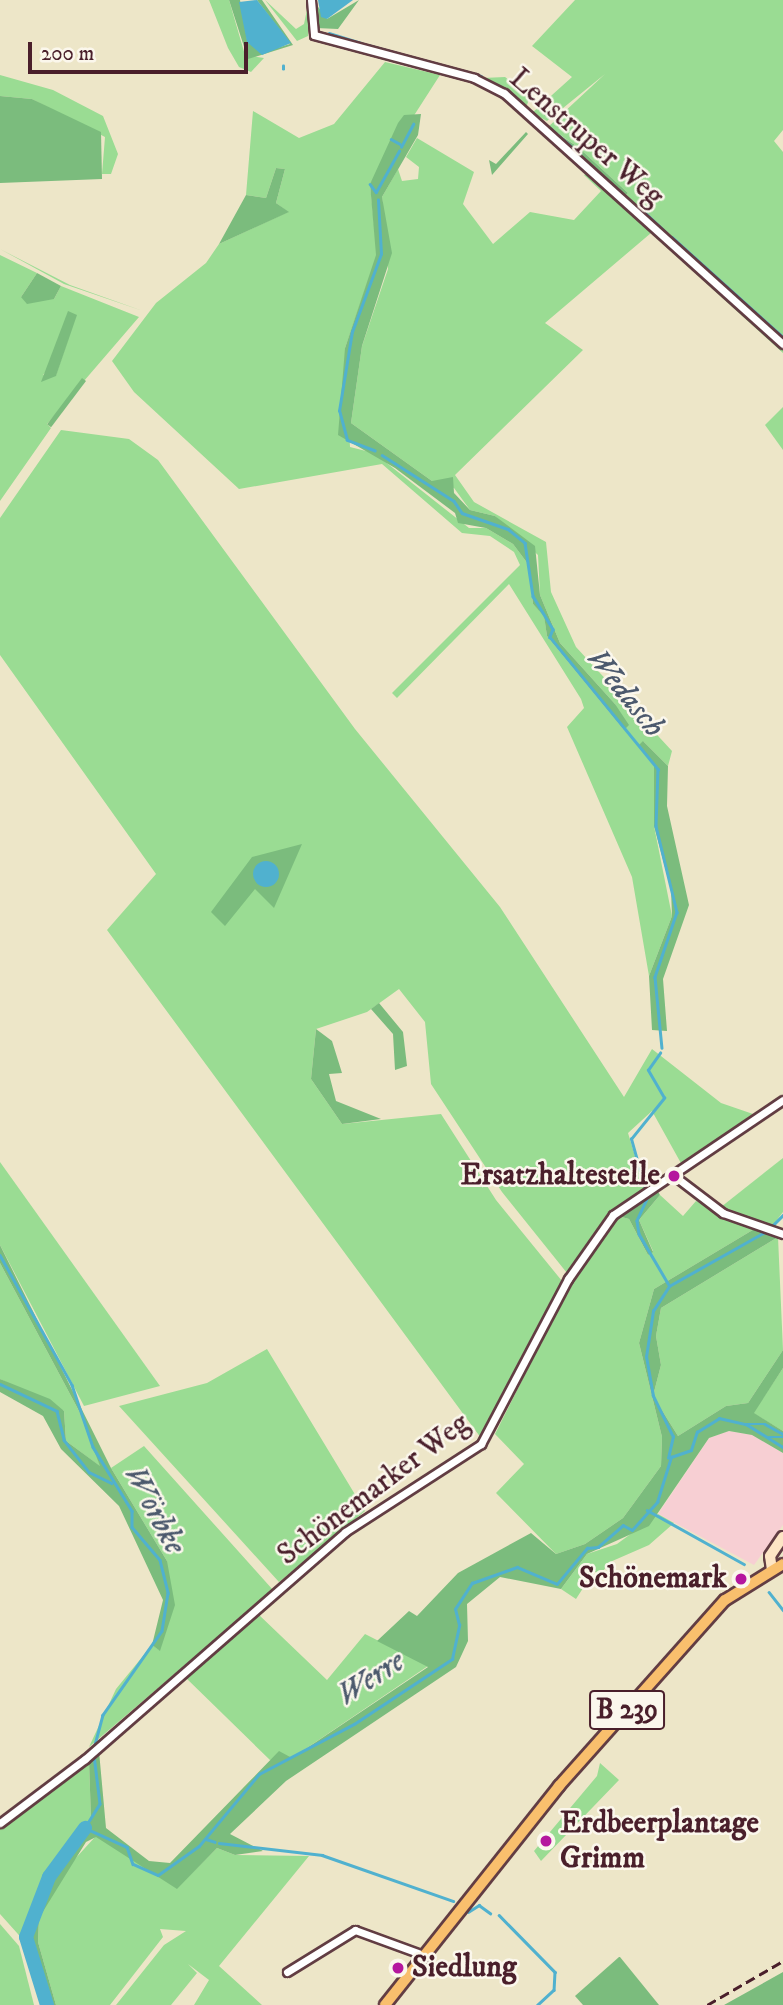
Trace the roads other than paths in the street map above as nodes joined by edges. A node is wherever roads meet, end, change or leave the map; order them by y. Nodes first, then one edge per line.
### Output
1 (311, 0) edge
2 (783, 344) edge
3 (783, 1100) edge
4 (677, 1178) junction
5 (783, 1234) edge
6 (783, 1537) edge
7 (783, 1563) edge
8 (772, 1570) junction
9 (0, 1823) edge
10 (421, 1954) junction
11 (287, 1972) dead end
12 (391, 1992) junction
13 (377, 2005) edge
14 (384, 2005) edge

1 - 2 street, Lenstruper Weg
3 - 4 street, Schönemarker Weg
4 - 5 street
4 - 9 street, Schönemarker Weg
6 - 8 street
7 - 8 main road, B 239
8 - 10 main road, B 239
10 - 11 street
10 - 12 main road, B 239
12 - 13 main road, B 239
12 - 14 main road, B 239

